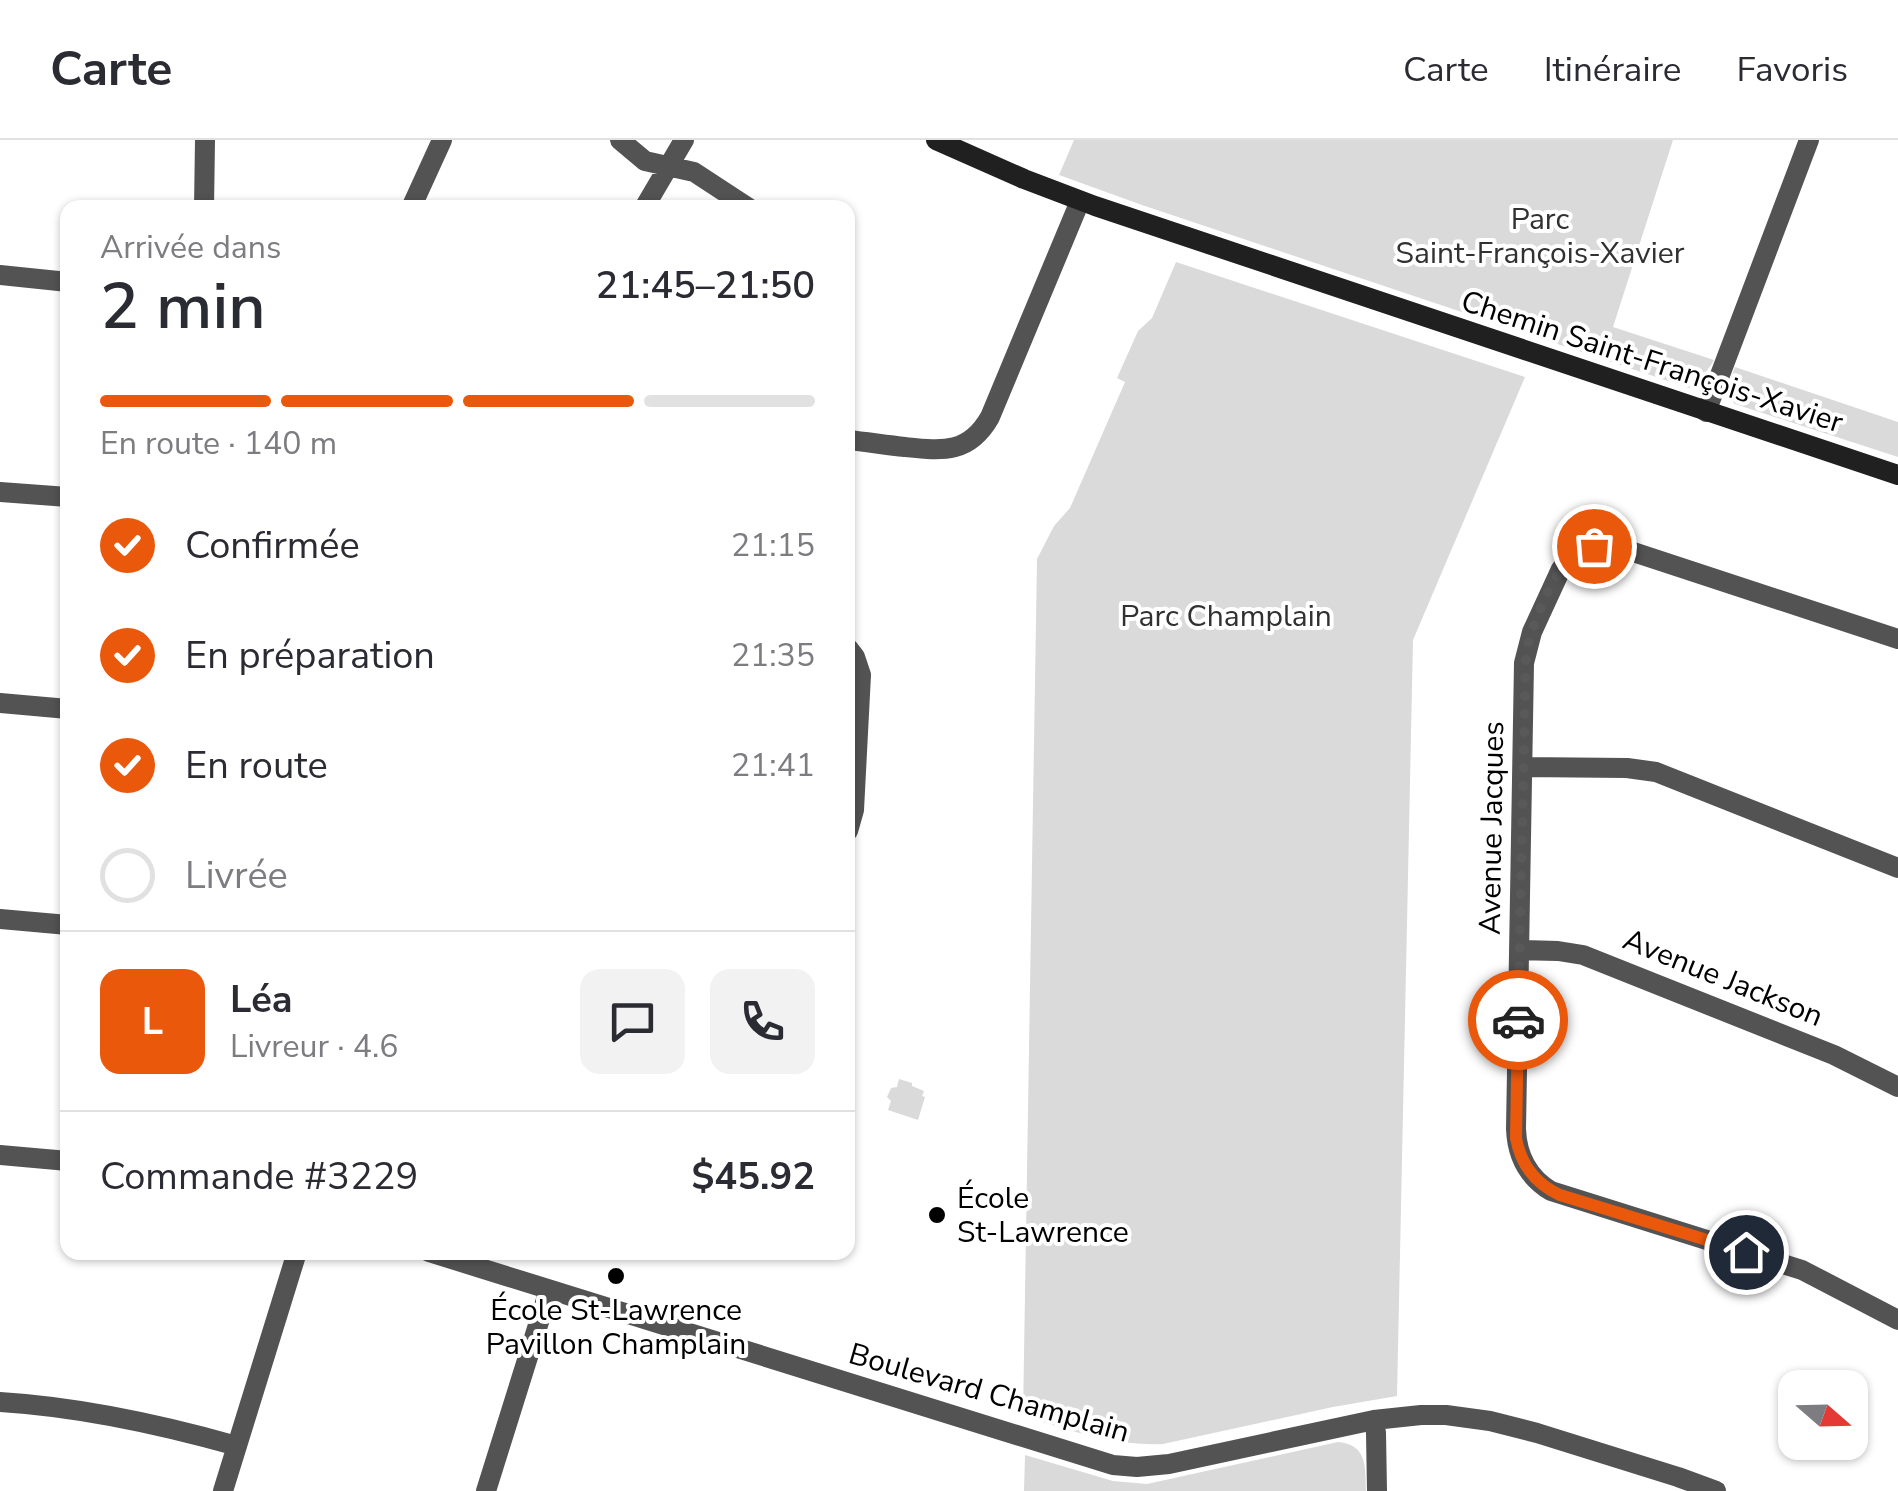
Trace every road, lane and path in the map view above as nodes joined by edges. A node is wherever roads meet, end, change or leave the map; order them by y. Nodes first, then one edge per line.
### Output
1 (205, 140) edge
2 (442, 140) edge
3 (620, 140) edge
4 (684, 140) edge
5 (936, 140) edge
6 (1809, 140) edge
7 (668, 166) junction
8 (204, 200) edge
9 (415, 200) edge
10 (649, 200) edge
11 (737, 200) edge
12 (1080, 201) junction
13 (0, 275) edge
14 (60, 281) edge
15 (1706, 412) junction
16 (855, 441) edge
17 (1898, 475) edge
18 (0, 492) edge
19 (60, 496) edge
20 (1898, 640) edge
21 (855, 656) edge
22 (0, 704) edge
23 (60, 708) edge
24 (1523, 767) junction
25 (855, 791) edge
26 (1898, 868) edge
27 (0, 920) edge
28 (60, 924) edge
29 (1519, 950) junction
30 (1898, 1087) edge
31 (0, 1154) edge
32 (60, 1160) edge
33 (295, 1260) edge
34 (453, 1260) edge
35 (549, 1290) junction
36 (1898, 1320) edge
37 (0, 1402) edge
38 (1374, 1420) junction
39 (237, 1446) junction
40 (223, 1491) edge
41 (486, 1491) edge
42 (1377, 1491) edge
43 (1716, 1491) edge

1 - 8 street
2 - 9 street
3 - 7 street
4 - 7 street
5 - 12 street, Chemin Saint-François-Xavier
6 - 15 street
7 - 10 street
7 - 11 street
12 - 15 street, Chemin Saint-François-Xavier
12 - 16 street
13 - 14 street
15 - 17 street, Chemin Saint-François-Xavier
18 - 19 street
20 - 24 street, Avenue Jacques
21 - 25 street
22 - 23 street
24 - 26 street
24 - 29 street, Avenue Jacques
27 - 28 street
29 - 30 street, Avenue Jackson
29 - 36 street, Avenue Jacques
31 - 32 street
33 - 39 street
34 - 35 street, Boulevard Champlain
35 - 38 street, Boulevard Champlain
35 - 41 street
37 - 39 street
38 - 42 street
38 - 43 street, Boulevard Champlain
39 - 40 street

